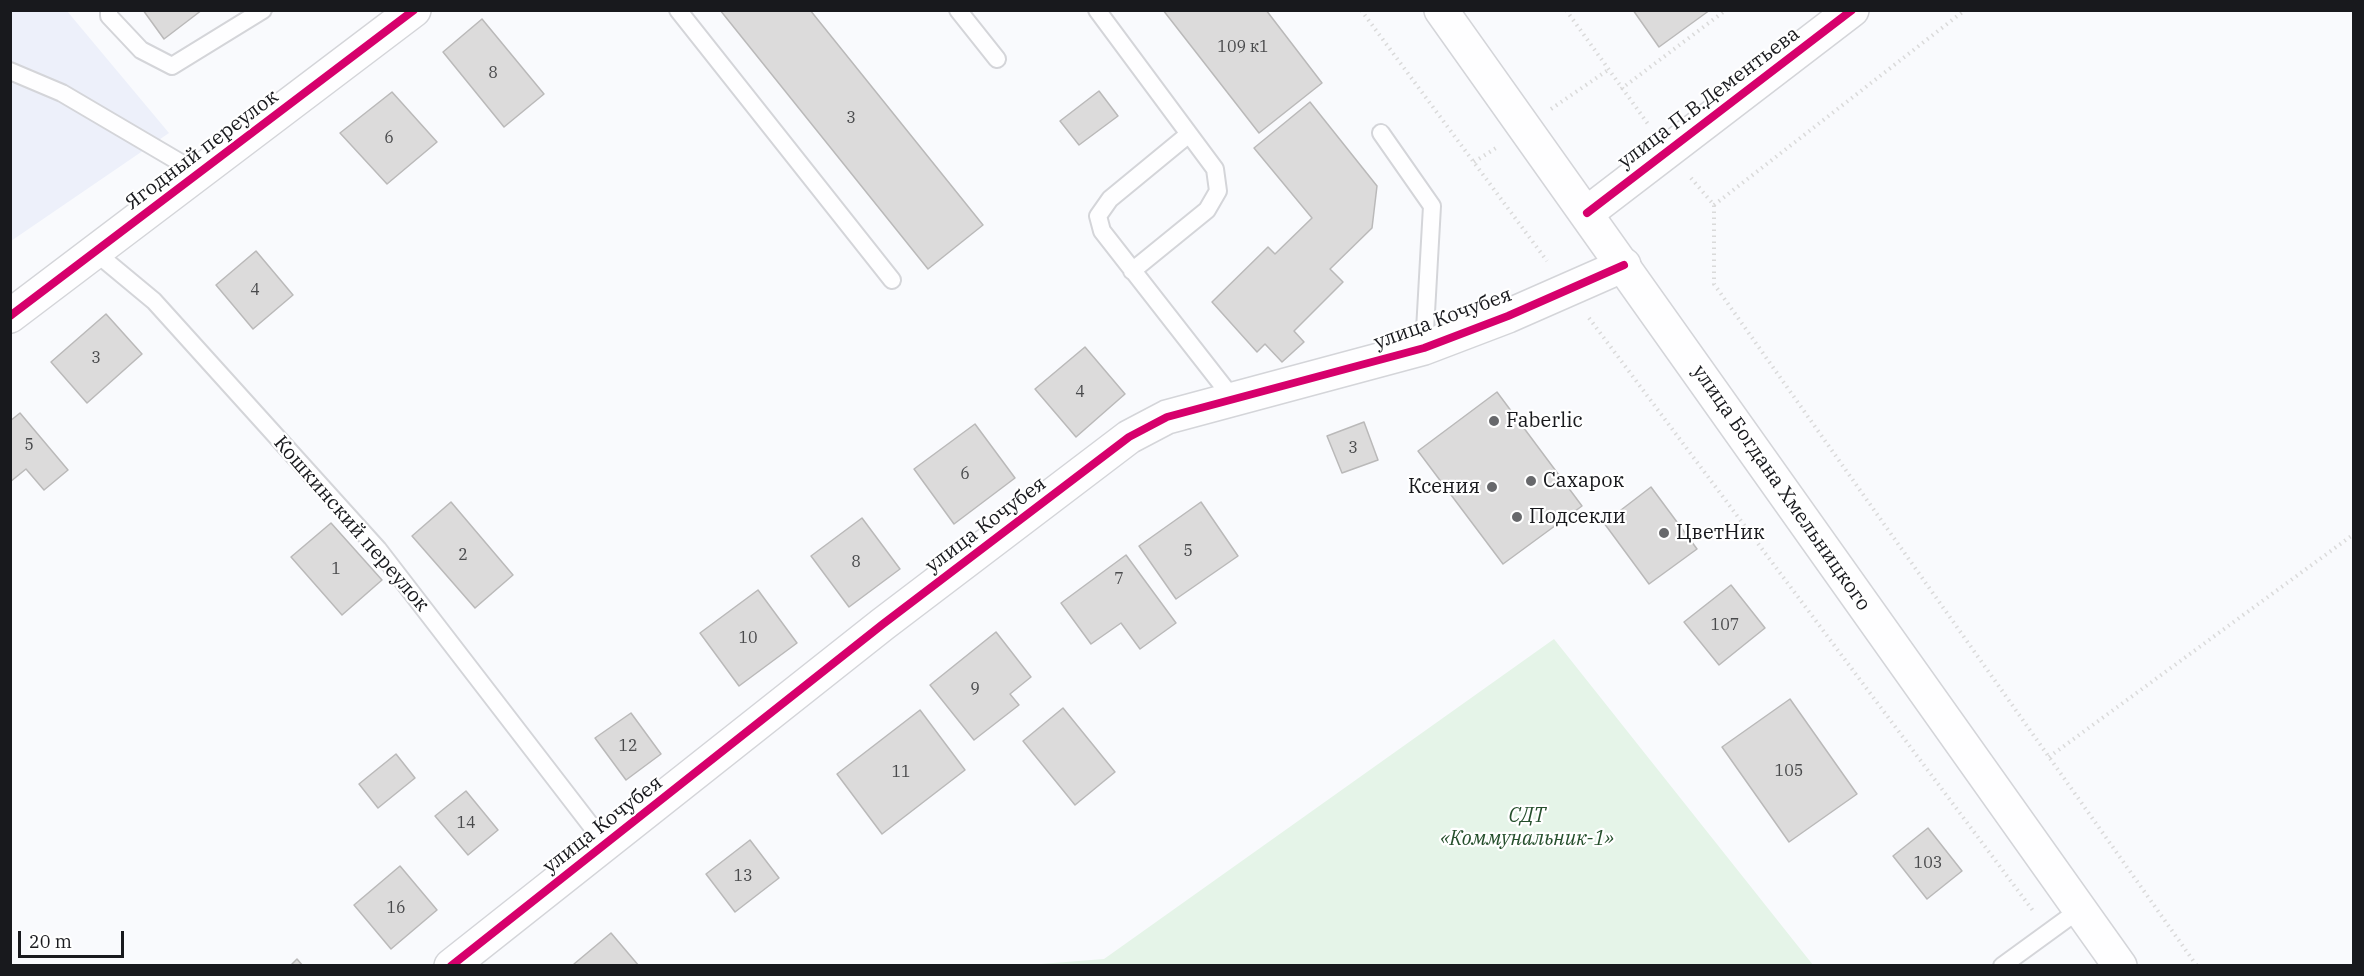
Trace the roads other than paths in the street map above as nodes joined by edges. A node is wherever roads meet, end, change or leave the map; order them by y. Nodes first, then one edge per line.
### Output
1 (109, 10) edge
2 (263, 10) edge
3 (414, 10) edge
4 (678, 10) edge
5 (958, 10) edge
6 (1097, 10) edge
7 (1441, 10) edge
8 (1852, 10) edge
9 (997, 59) dead end
10 (10, 71) edge
11 (1381, 133) dead end
12 (1189, 134) junction
13 (198, 173) junction
14 (1587, 213) junction
15 (95, 252) junction
16 (1624, 265) junction
17 (1132, 271) junction
18 (892, 280) dead end
19 (10, 316) edge
20 (1424, 348) junction
21 (1234, 400) junction
22 (606, 845) junction
23 (2079, 910) junction
24 (451, 966) edge
25 (2002, 966) edge
26 (2120, 966) edge

1 - 2 lane
3 - 13 street, Ягодный переулок
4 - 18 lane
5 - 9 lane
6 - 12 lane
7 - 14 street, улица Богдана Хмельницкого
8 - 14 street, улица П.В.Дементьева
10 - 13 lane
11 - 20 lane
12 - 17 lane
12 - 17 lane
13 - 15 street, Ягодный переулок
14 - 16 street, улица Богдана Хмельницкого
15 - 19 street, Ягодный переулок
15 - 22 lane, Кошкинский переулок
16 - 20 street, улица Кочубея
16 - 23 street, улица Богдана Хмельницкого
17 - 21 lane
20 - 21 street, улица Кочубея
21 - 22 street, улица Кочубея
22 - 24 street, улица Кочубея
23 - 25 lane
23 - 26 street, улица Богдана Хмельницкого

